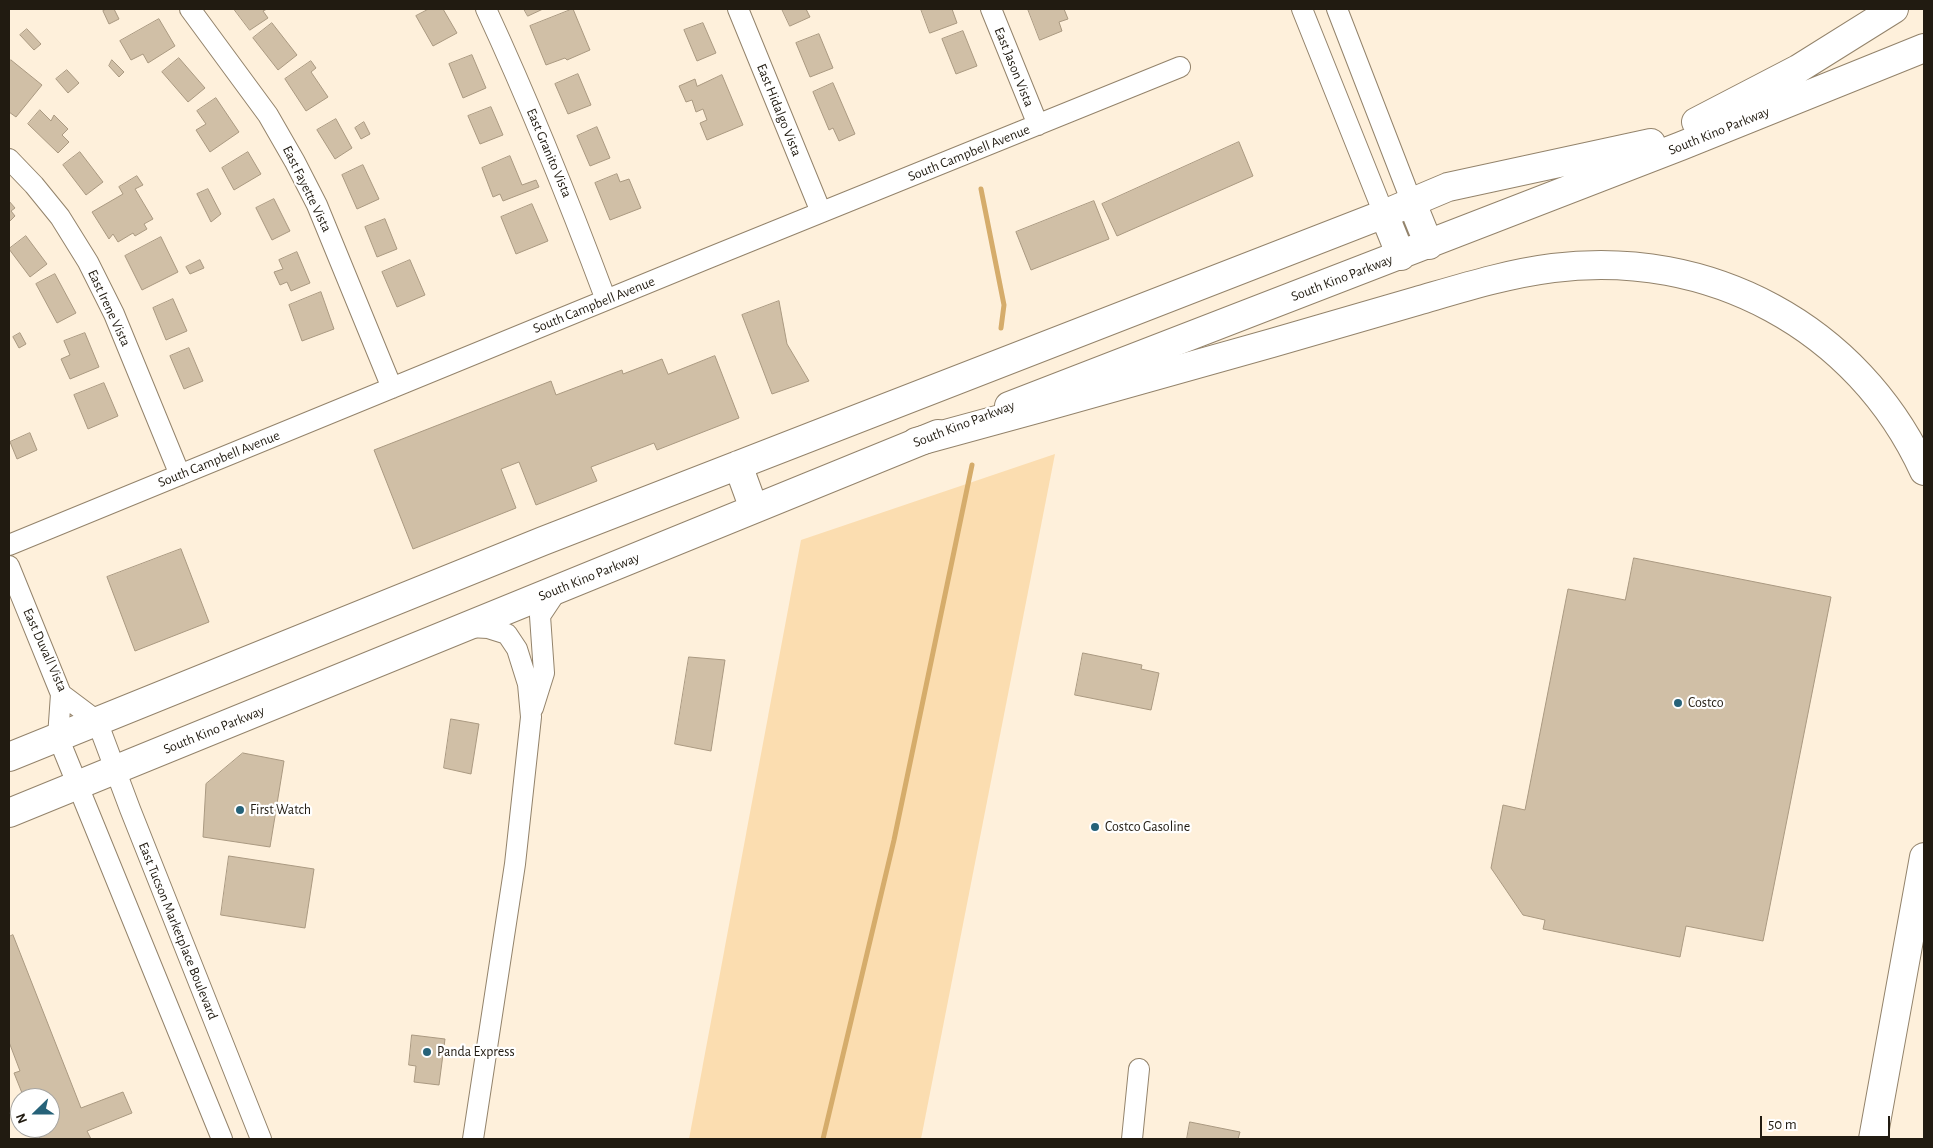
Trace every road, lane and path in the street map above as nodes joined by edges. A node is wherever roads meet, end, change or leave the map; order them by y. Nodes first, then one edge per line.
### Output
1 (190, 9) edge
2 (486, 9) edge
3 (738, 9) edge
4 (991, 9) edge
5 (1302, 9) edge
6 (1337, 9) edge
7 (1894, 9) edge
8 (1924, 48) edge
9 (1180, 67) dead end
10 (1038, 125) junction
11 (9, 159) edge
12 (1412, 202) junction
13 (821, 212) junction
14 (1384, 214) junction
15 (1429, 245) junction
16 (1401, 256) junction
17 (606, 300) junction
18 (392, 388) junction
19 (916, 442) junction
20 (738, 465) junction
21 (1924, 471) edge
22 (180, 475) junction
23 (754, 510) junction
24 (9, 545) edge
25 (9, 566) edge
26 (558, 589) junction
27 (467, 627) junction
28 (61, 694) junction
29 (531, 718) junction
30 (97, 721) junction
31 (58, 737) junction
32 (9, 757) edge
33 (115, 769) junction
34 (77, 785) junction
35 (9, 813) edge
36 (1924, 857) edge
37 (1139, 1069) dead end
38 (222, 1139) edge
39 (261, 1139) edge
40 (473, 1139) edge
41 (1132, 1139) edge
42 (1873, 1139) edge

1 - 18 street, East Fayette Vista
2 - 17 street, East Granito Vista
3 - 13 street, East Hidalgo Vista
4 - 10 street, East Jason Vista
5 - 14 street
6 - 12 street
7 - 12 main road, South Kino Parkway
8 - 15 main road, South Kino Parkway
9 - 10 street, South Campbell Avenue
10 - 13 street, South Campbell Avenue
11 - 22 street, East Irene Vista
12 - 14 main road, South Kino Parkway
12 - 15 main road
13 - 17 street, South Campbell Avenue
14 - 16 main road
14 - 20 main road, South Kino Parkway
15 - 16 main road, South Kino Parkway
16 - 19 main road, South Kino Parkway
17 - 18 street, South Campbell Avenue
18 - 22 street, South Campbell Avenue
19 - 21 main road
19 - 23 main road, South Kino Parkway
20 - 23 main road
20 - 30 main road, South Kino Parkway
22 - 24 street, South Campbell Avenue
23 - 26 main road, South Kino Parkway
25 - 28 street, East Duvall Vista
26 - 27 main road, South Kino Parkway
26 - 29 street
27 - 29 street
27 - 33 main road, South Kino Parkway
28 - 30 street, East Duvall Vista
28 - 31 street
29 - 40 street
30 - 31 main road, South Kino Parkway
30 - 33 street, East Tucson Marketplace Boulevard
31 - 32 main road, South Kino Parkway
31 - 34 street
33 - 34 main road, South Kino Parkway
33 - 39 street, East Tucson Marketplace Boulevard
34 - 35 main road, South Kino Parkway
34 - 38 street
36 - 42 main road
37 - 41 street

